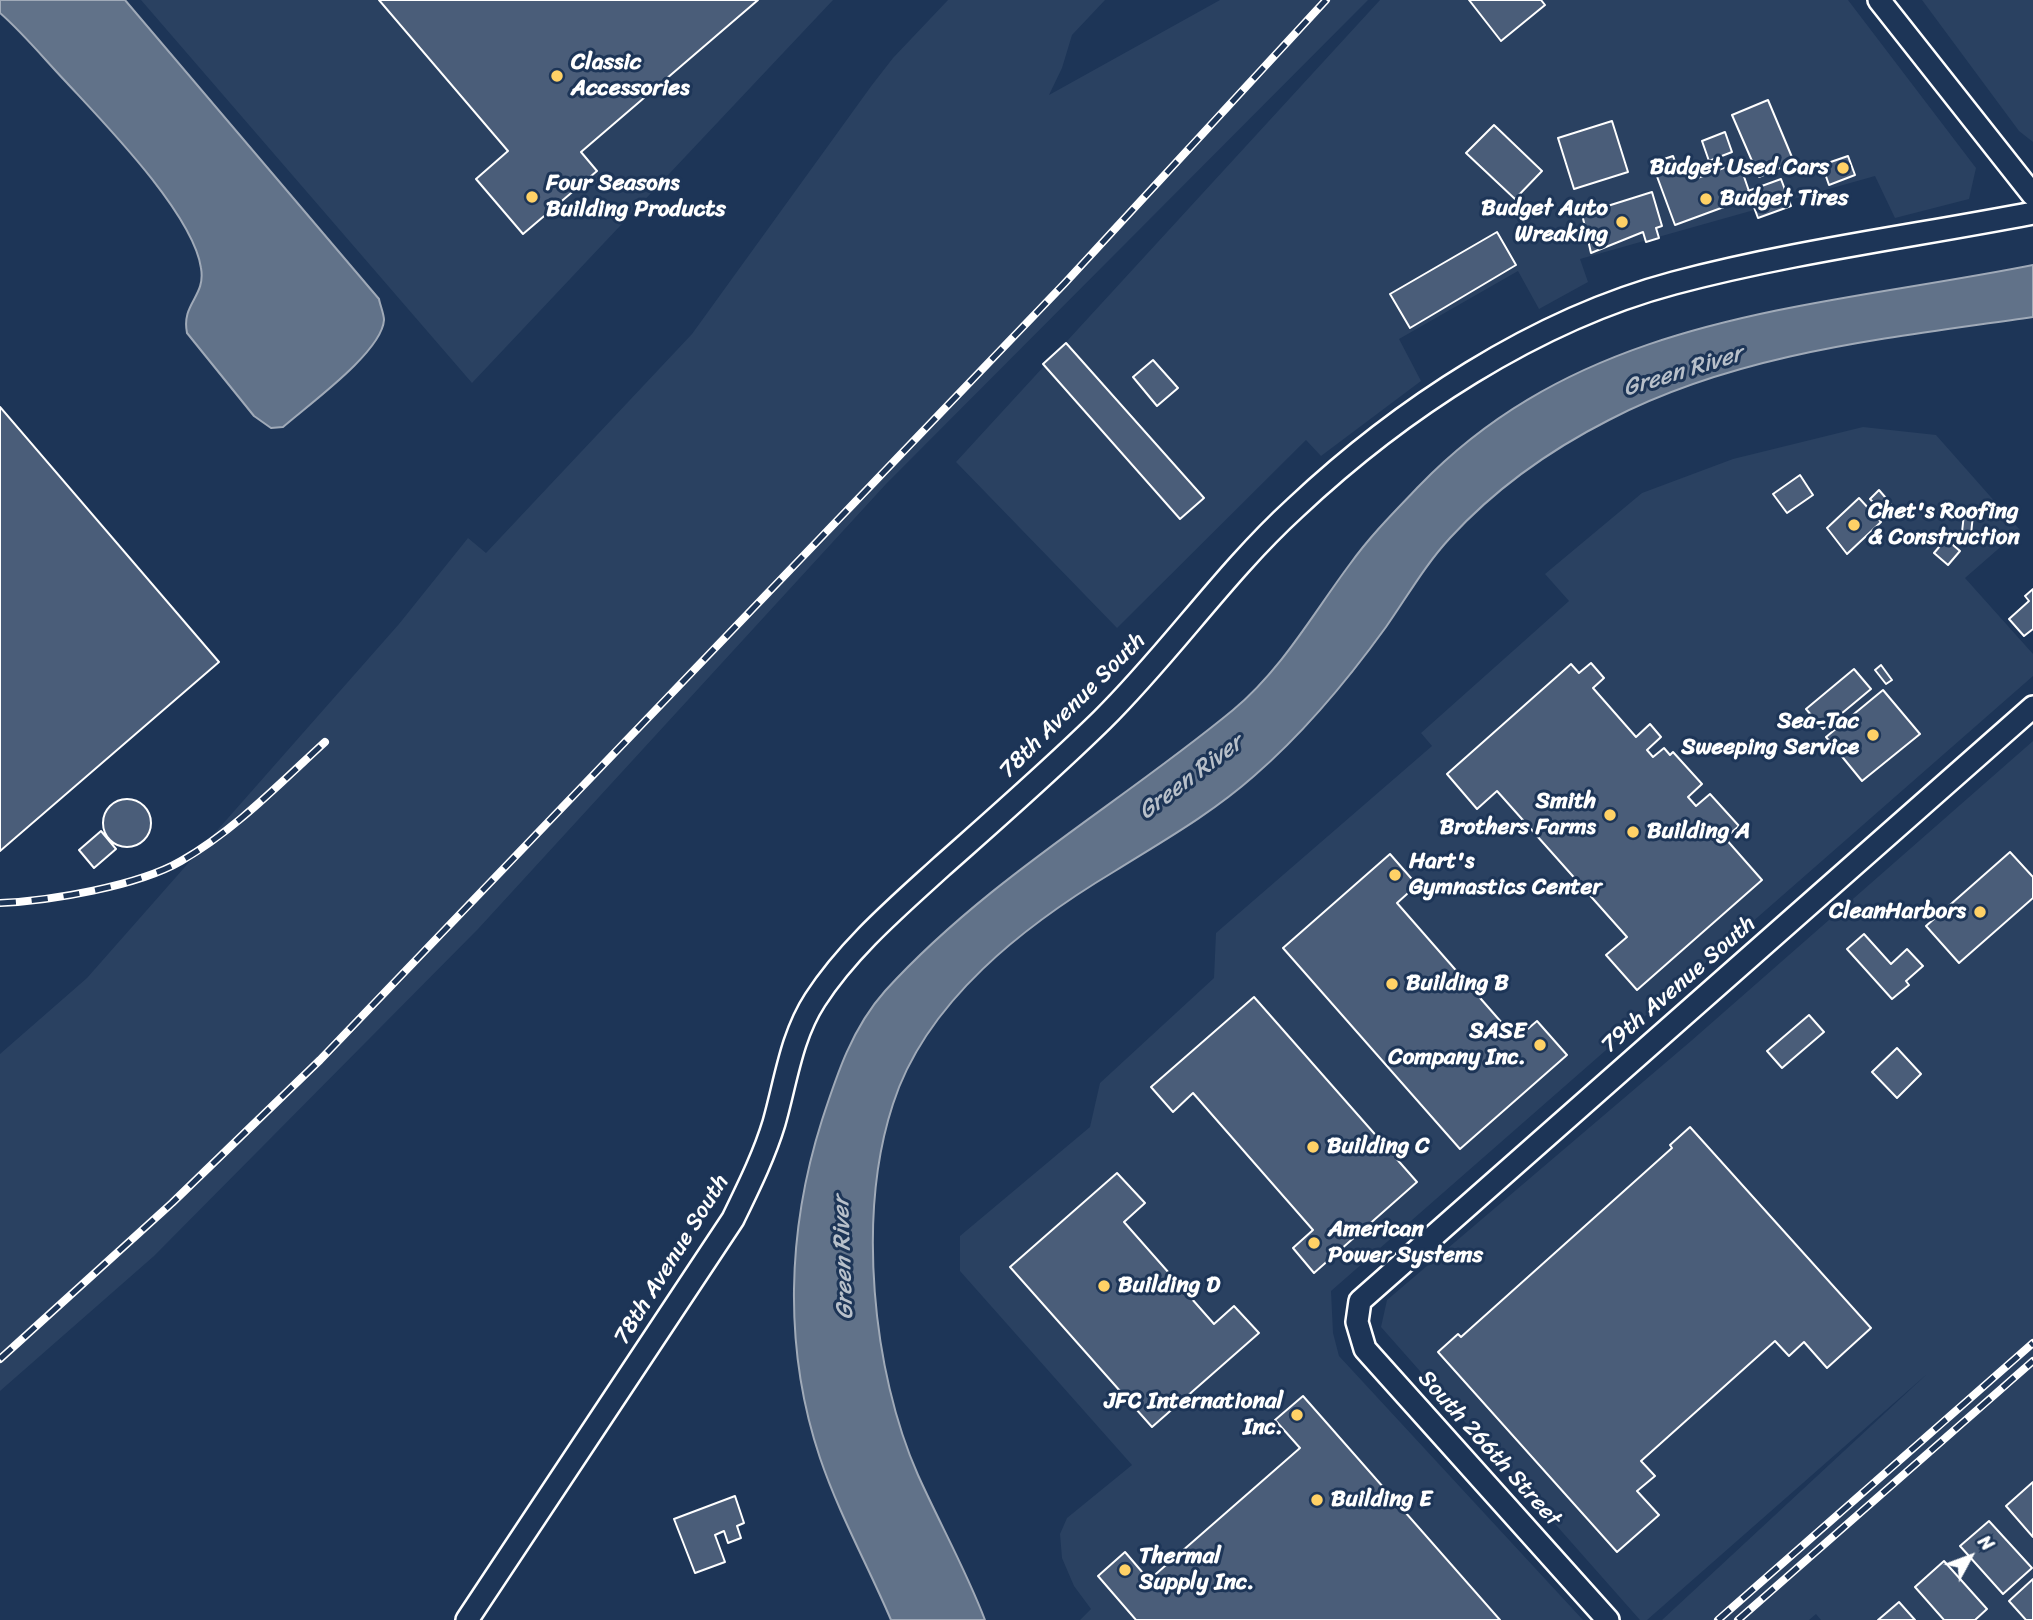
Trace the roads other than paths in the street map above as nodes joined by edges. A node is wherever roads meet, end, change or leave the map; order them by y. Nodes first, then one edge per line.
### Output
1 (1879, 0) edge
2 (2033, 195) edge
3 (2033, 213) edge
4 (2033, 707) edge
5 (1360, 1301) joint
6 (467, 1620) edge
7 (1608, 1620) edge

1 - 2 street
3 - 6 street, 78th Avenue South
4 - 5 street, 79th Avenue South
5 - 7 street, South 266th Street

